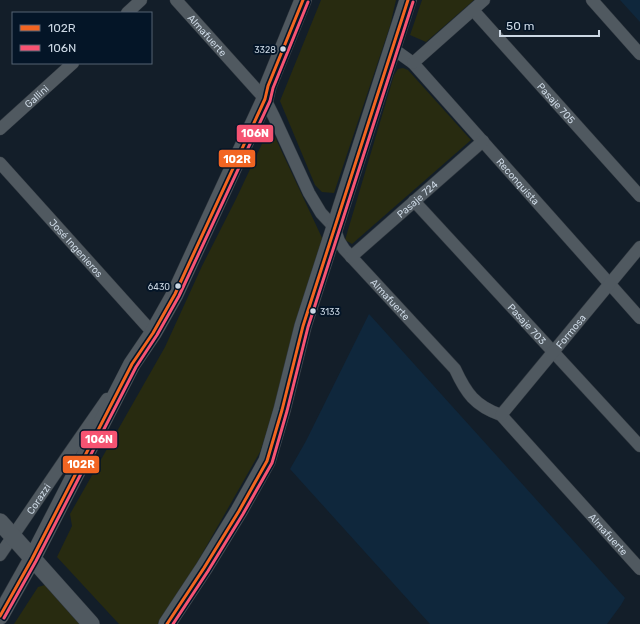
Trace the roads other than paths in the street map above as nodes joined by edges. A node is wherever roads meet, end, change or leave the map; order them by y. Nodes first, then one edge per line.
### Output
1 (141, 0) edge
2 (176, 0) edge
3 (303, 0) edge
4 (408, 0) edge
5 (484, 0) edge
6 (592, 0) edge
7 (473, 10) junction
8 (128, 12) edge
9 (392, 48) junction
10 (640, 54) edge
11 (413, 63) junction
12 (72, 64) edge
13 (265, 99) junction
14 (0, 130) edge
15 (483, 141) junction
16 (0, 163) edge
17 (640, 196) edge
18 (414, 201) junction
19 (334, 227) junction
20 (640, 247) edge
21 (351, 257) junction
22 (610, 284) junction
23 (640, 318) edge
24 (153, 333) junction
25 (554, 352) junction
26 (132, 364) junction
27 (501, 415) junction
28 (640, 446) edge
29 (0, 522) edge
30 (12, 536) junction
31 (0, 555) edge
32 (32, 559) junction
33 (640, 570) edge
34 (0, 616) edge
35 (91, 624) edge
36 (167, 624) edge

1 - 8 street
2 - 13 street, Almafuerte
3 - 13 main road
4 - 9 main road
5 - 7 street
6 - 10 street
7 - 11 street
7 - 17 street, Pasaje 705
9 - 11 street, Reconquista
9 - 19 main road
11 - 15 street, Reconquista
12 - 14 street, Gallini
13 - 19 street, Almafuerte
13 - 24 main road
15 - 18 street, Pasaje 724
15 - 22 street, Reconquista
16 - 24 street, José Ingenieros
18 - 21 street, Pasaje 724
18 - 25 street, Pasaje 703
19 - 21 street, Almafuerte
19 - 36 main road
20 - 22 street, Formosa
21 - 27 street, Almafuerte
22 - 23 street, Reconquista
22 - 25 street, Formosa
24 - 26 main road
25 - 27 street, Formosa
25 - 28 street, Pasaje 703
26 - 30 street, Corazzi
26 - 32 main road
27 - 33 street, Almafuerte
29 - 30 main road
30 - 31 street, Corazzi
30 - 32 main road
32 - 34 main road
32 - 35 main road

